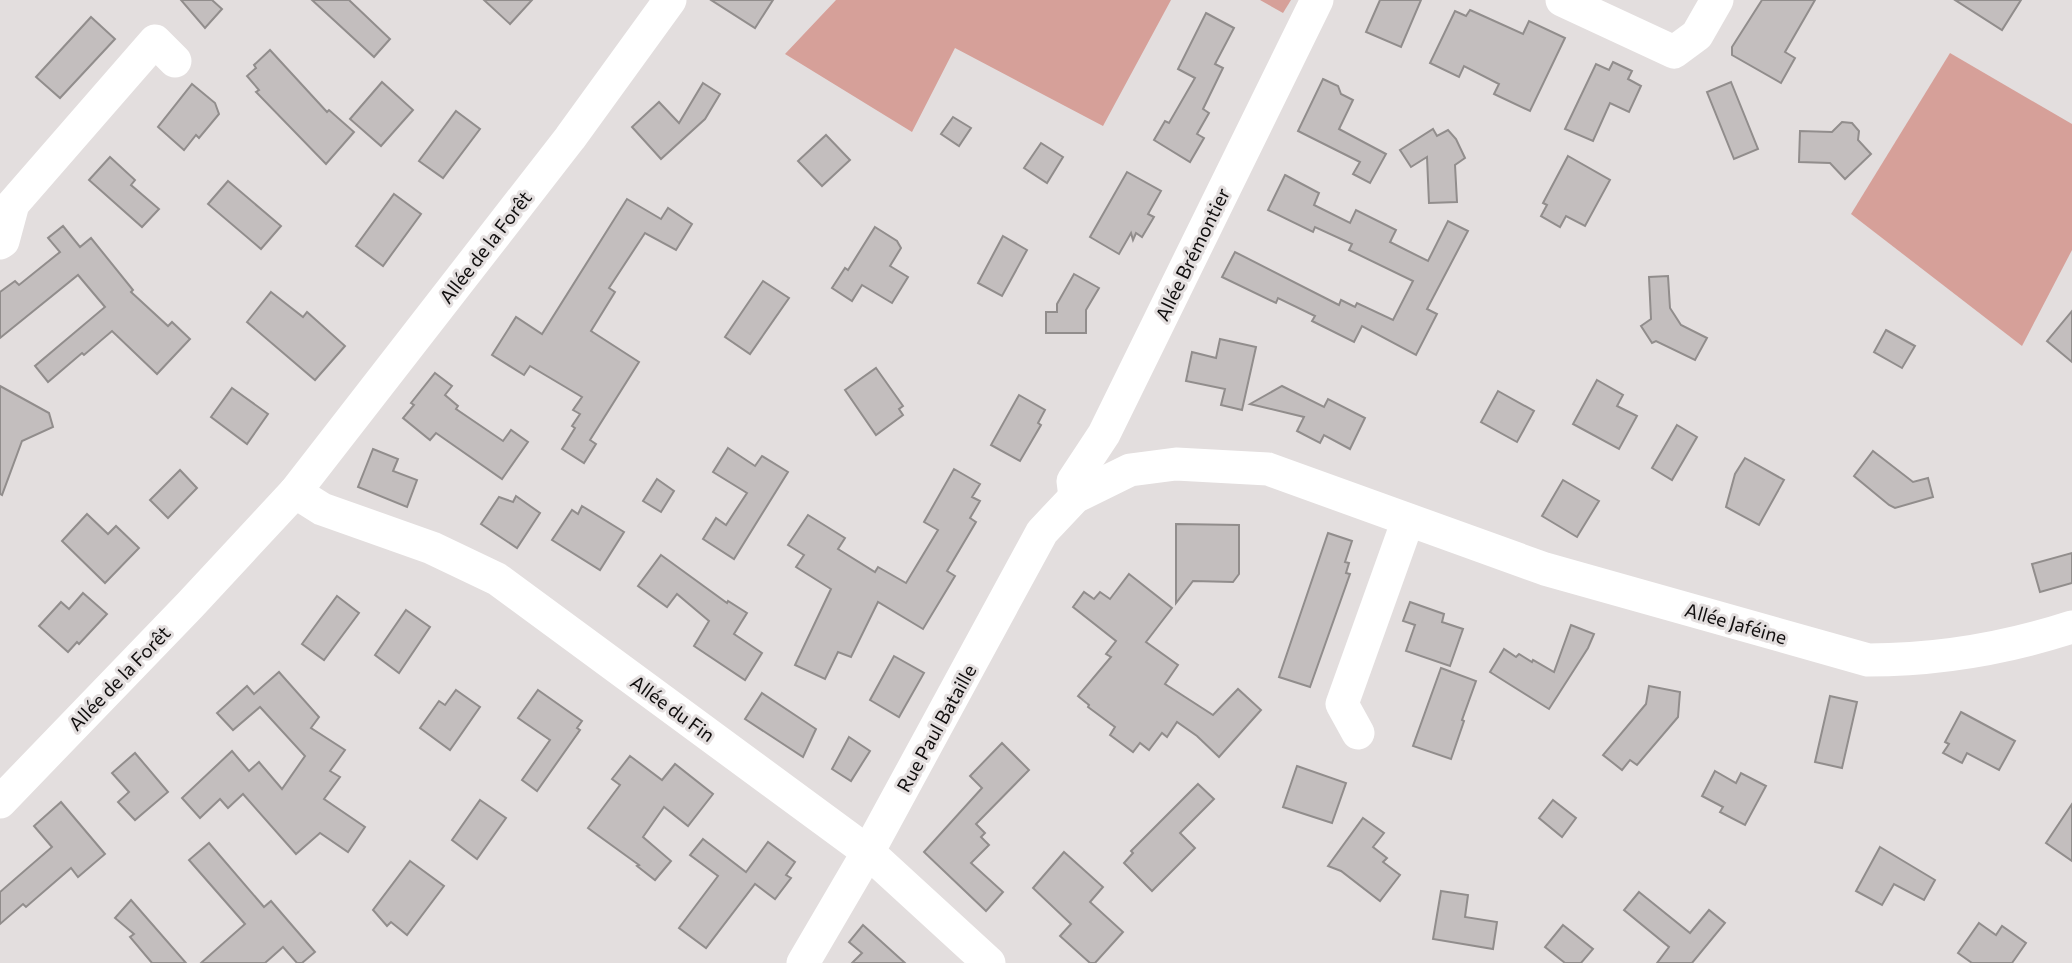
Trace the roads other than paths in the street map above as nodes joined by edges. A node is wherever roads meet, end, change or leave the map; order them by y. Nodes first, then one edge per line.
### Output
1 (1562, 0) edge
2 (1717, 0) edge
3 (667, 1) edge
4 (1317, 3) edge
5 (175, 61) dead end
6 (0, 243) edge
7 (1104, 434) junction
8 (1130, 470) junction
9 (1075, 497) junction
10 (309, 500) junction
11 (1408, 520) junction
12 (2072, 627) edge
13 (1357, 733) dead end
14 (0, 802) edge
15 (868, 852) junction
16 (803, 963) edge
17 (989, 963) edge

1 - 2 street
3 - 10 street, Allée de la Forêt
4 - 7 street, Allée Brémontier
5 - 6 street
7 - 8 street
7 - 9 street, Allée Brémontier
8 - 9 street, Allée Jaféine
8 - 11 street, Allée Jaféine
9 - 15 street, Rue Paul Bataille
10 - 14 street, Allée de la Forêt
10 - 15 street, Allée du Fin
11 - 12 street, Allée Jaféine
11 - 13 street
15 - 16 street, Rue Paul Bataille
15 - 17 street, Allée du Fin

